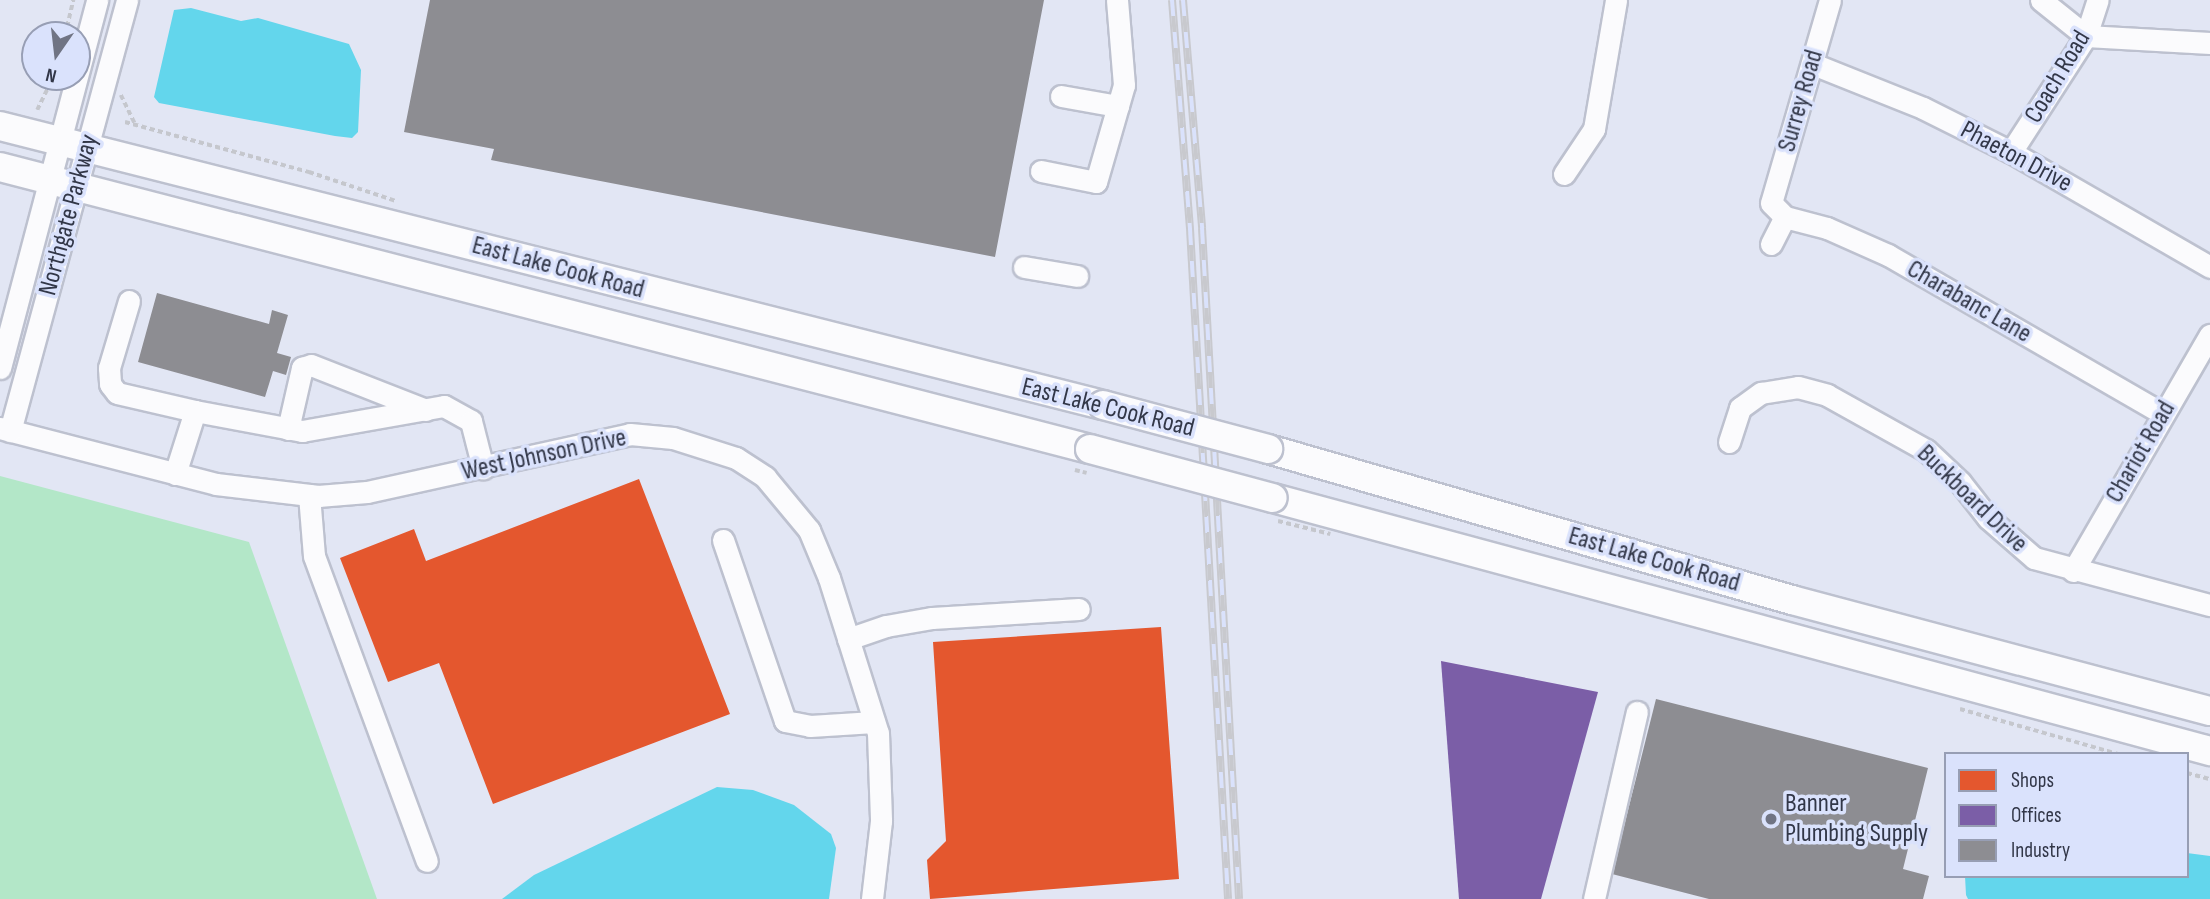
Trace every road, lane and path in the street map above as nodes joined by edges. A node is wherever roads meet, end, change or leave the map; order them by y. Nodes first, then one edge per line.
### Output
1 (73, 0) edge
2 (97, 0) edge
3 (127, 0) edge
4 (1117, 0) edge
5 (1616, 0) edge
6 (1830, 0) edge
7 (2041, 0) edge
8 (2098, 0) edge
9 (68, 21) edge
10 (2086, 36) junction
11 (2210, 43) edge
12 (1813, 64) junction
13 (46, 91) edge
14 (1061, 96) dead end
15 (1118, 106) junction
16 (37, 110) dead end
17 (0, 126) edge
18 (59, 141) junction
19 (88, 148) junction
20 (2011, 152) junction
21 (0, 167) edge
22 (1041, 171) dead end
23 (1564, 174) dead end
24 (48, 179) junction
25 (78, 187) junction
26 (1778, 210) junction
27 (1771, 244) dead end
28 (1024, 267) dead end
29 (2210, 267) edge
30 (1077, 276) dead end
31 (129, 301) dead end
32 (2210, 335) edge
33 (0, 368) edge
34 (426, 410) junction
35 (195, 411) junction
36 (2162, 413) junction
37 (5, 429) edge
38 (288, 429) junction
39 (1728, 442) dead end
40 (484, 468) junction
41 (175, 474) junction
42 (309, 495) junction
43 (723, 540) dead end
44 (2073, 571) junction
45 (2210, 605) edge
46 (1079, 609) dead end
47 (848, 639) junction
48 (2210, 711) edge
49 (1637, 712) dead end
50 (874, 722) junction
51 (2210, 751) edge
52 (2189, 774) edge
53 (2210, 779) edge
54 (427, 861) dead end
55 (872, 899) edge
56 (1594, 899) edge

1 - 9 path
2 - 18 street, Northgate Parkway
3 - 19 street, Northgate Parkway
4 - 15 street
5 - 23 street
6 - 12 street, Surrey Road
7 - 10 street
8 - 10 street, Coach Road
10 - 11 street
10 - 20 street, Coach Road
12 - 20 street, Phaeton Drive
12 - 26 street, Surrey Road
13 - 16 path
14 - 15 street
15 - 22 street
17 - 18 main road, East Lake Cook Road
18 - 19 main road, East Lake Cook Road
18 - 24 street, Northgate Parkway
19 - 25 street, Northgate Parkway
19 - 48 main road, East Lake Cook Road, bridge
20 - 29 street, Phaeton Drive
21 - 24 main road, East Lake Cook Road
24 - 25 main road, East Lake Cook Road
24 - 33 street, Northgate Parkway
25 - 37 street, Northgate Parkway
25 - 51 main road, East Lake Cook Road, bridge
26 - 27 street, Surrey Road
26 - 36 street, Charabanc Lane
28 - 30 street
31 - 35 street
32 - 36 street, Chariot Road
34 - 38 street
34 - 38 street
34 - 40 street
35 - 38 street
35 - 41 street
36 - 44 street, Chariot Road
37 - 41 street, West Johnson Drive
39 - 44 street, Buckboard Drive
40 - 42 street, West Johnson Drive
40 - 47 street, West Johnson Drive
41 - 42 street, West Johnson Drive
42 - 54 street
43 - 50 street
44 - 45 street, Buckboard Drive
46 - 47 street
47 - 50 street, West Johnson Drive
49 - 56 street
50 - 55 street, West Johnson Drive
52 - 53 path

